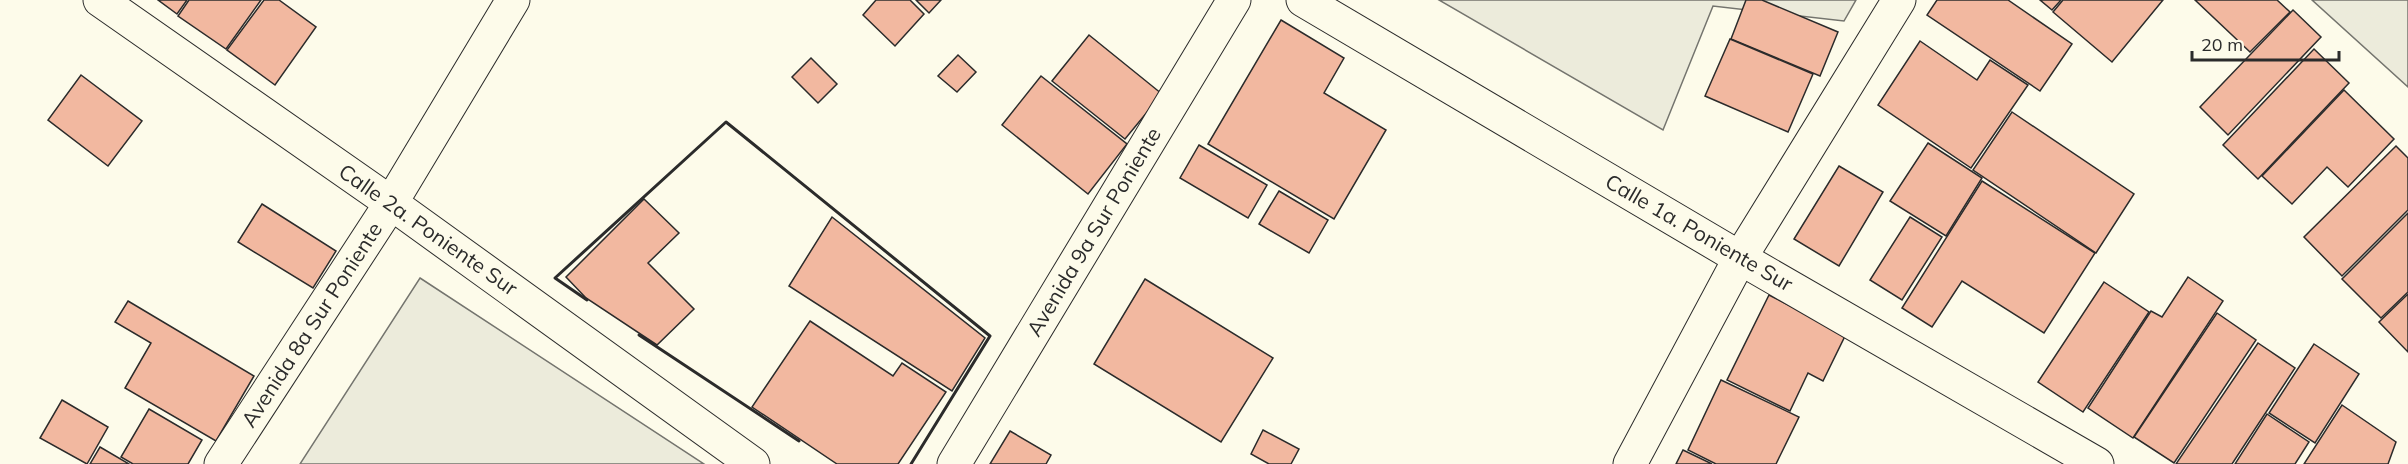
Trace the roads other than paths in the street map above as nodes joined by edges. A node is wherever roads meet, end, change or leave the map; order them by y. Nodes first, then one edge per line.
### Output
1 (100, 0) edge
2 (513, 0) edge
3 (1234, 0) edge
4 (1303, 0) edge
5 (1899, 0) edge
6 (391, 203) junction
7 (1740, 258) junction
8 (221, 464) edge
9 (753, 464) edge
10 (954, 464) edge
11 (1630, 464) edge
12 (2097, 464) edge

1 - 6 street, Calle 2a. Poniente Sur
2 - 6 street, Avenida 8a Sur Poniente
3 - 10 street, Avenida 9a Sur Poniente
4 - 7 street, Calle 1a. Poniente Sur
5 - 7 street
6 - 8 street, Avenida 8a Sur Poniente
6 - 9 street, Calle 2a. Poniente Sur
7 - 11 street
7 - 12 street, Calle 1a. Poniente Sur

